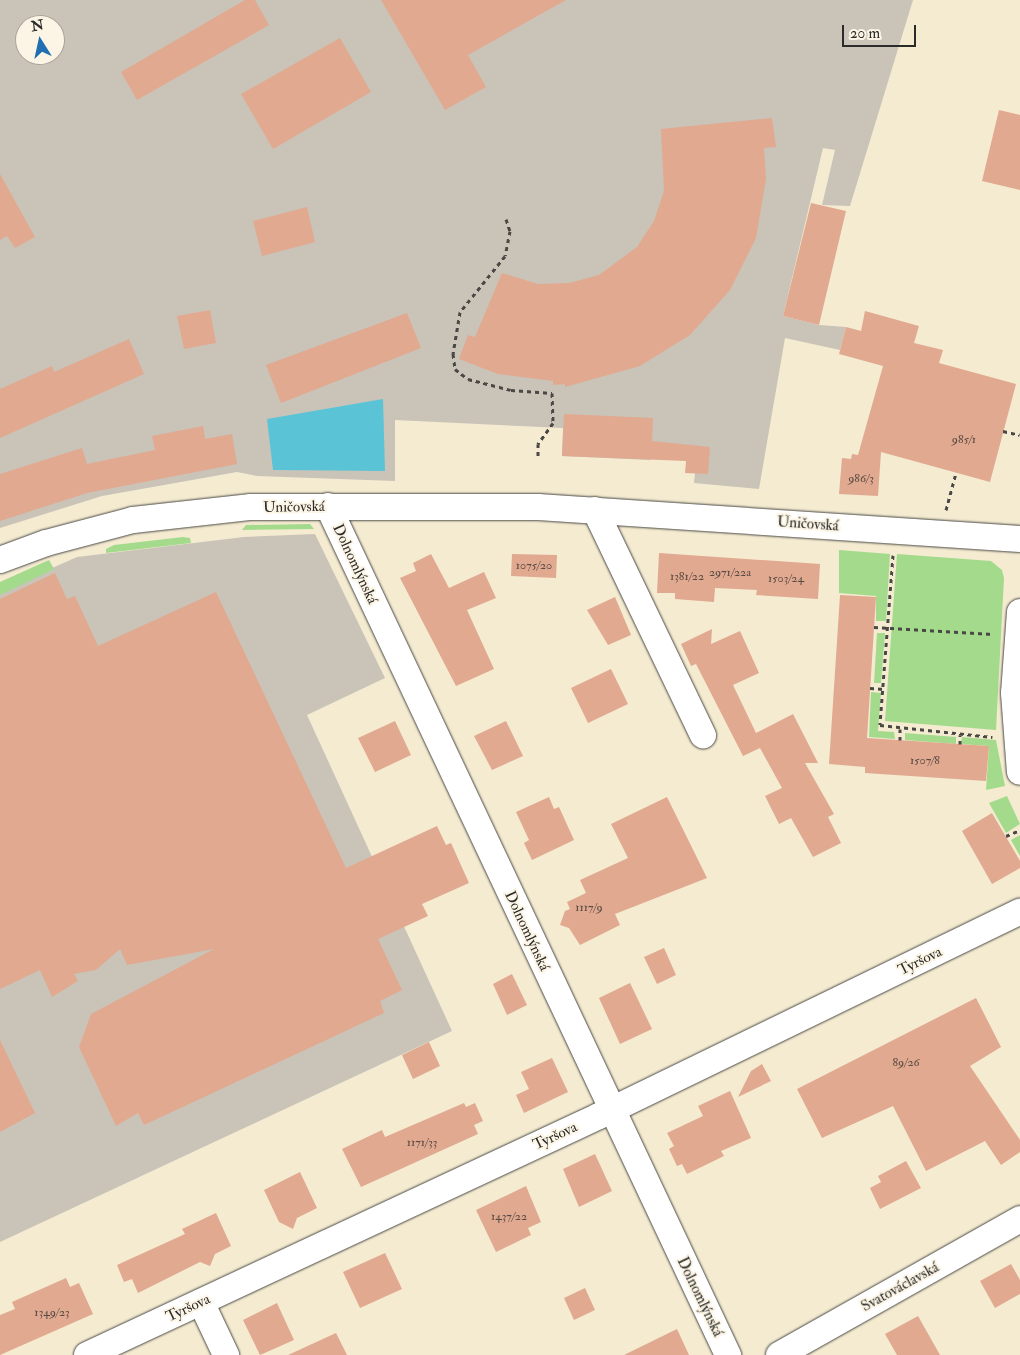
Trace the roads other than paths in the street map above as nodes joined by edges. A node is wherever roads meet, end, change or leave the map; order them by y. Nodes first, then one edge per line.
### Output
1 (328, 506) junction
2 (595, 510) junction
3 (1020, 539) edge
4 (0, 560) edge
5 (1020, 612) edge
6 (703, 735) dead end
7 (1020, 772) edge
8 (1020, 912) edge
9 (610, 1110) junction
10 (1020, 1219) edge
11 (201, 1302) junction
12 (87, 1355) edge
13 (226, 1355) edge
14 (728, 1355) edge
15 (779, 1355) edge

1 - 2 street, Uničovská
1 - 4 street, Uničovská
1 - 9 street, Dolnomlýnská
2 - 3 street, Uničovská
2 - 6 street
5 - 7 street
8 - 9 street, Tyršova
9 - 11 street, Tyršova
9 - 14 street, Dolnomlýnská
10 - 15 street, Svatováclavská
11 - 12 street, Tyršova
11 - 13 street

